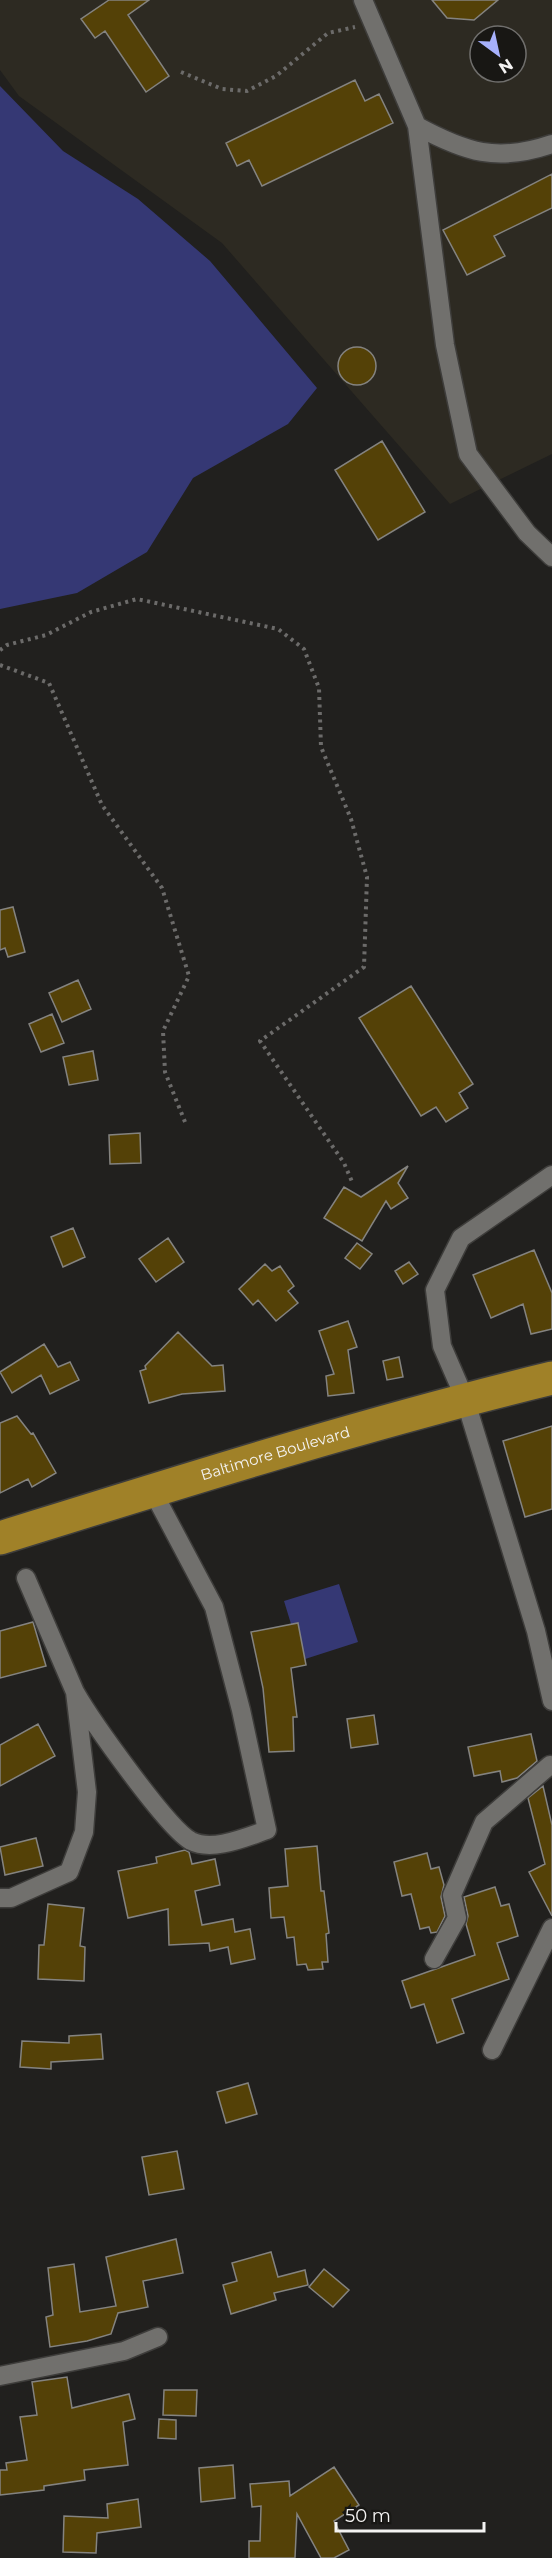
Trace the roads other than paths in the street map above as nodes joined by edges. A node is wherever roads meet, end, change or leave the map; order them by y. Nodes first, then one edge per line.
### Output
1 (363, 0) edge
2 (417, 126) junction
3 (552, 144) edge
4 (552, 557) edge
5 (552, 1174) edge
6 (552, 1378) edge
7 (465, 1400) junction
8 (152, 1490) junction
9 (6, 1534) edge
10 (26, 1578) dead end
11 (75, 1692) junction
12 (552, 1701) edge
13 (552, 1763) edge
14 (0, 1898) edge
15 (552, 1928) edge
16 (434, 1959) dead end
17 (492, 2050) dead end
18 (158, 2337) dead end
19 (0, 2376) edge

1 - 2 street
2 - 3 street
2 - 4 street
5 - 7 street
6 - 7 highway, Baltimore Boulevard
7 - 8 highway, Baltimore Boulevard
7 - 12 street
8 - 9 highway, Baltimore Boulevard
8 - 11 street
10 - 11 street
11 - 14 street
13 - 16 street
15 - 17 street
18 - 19 street

